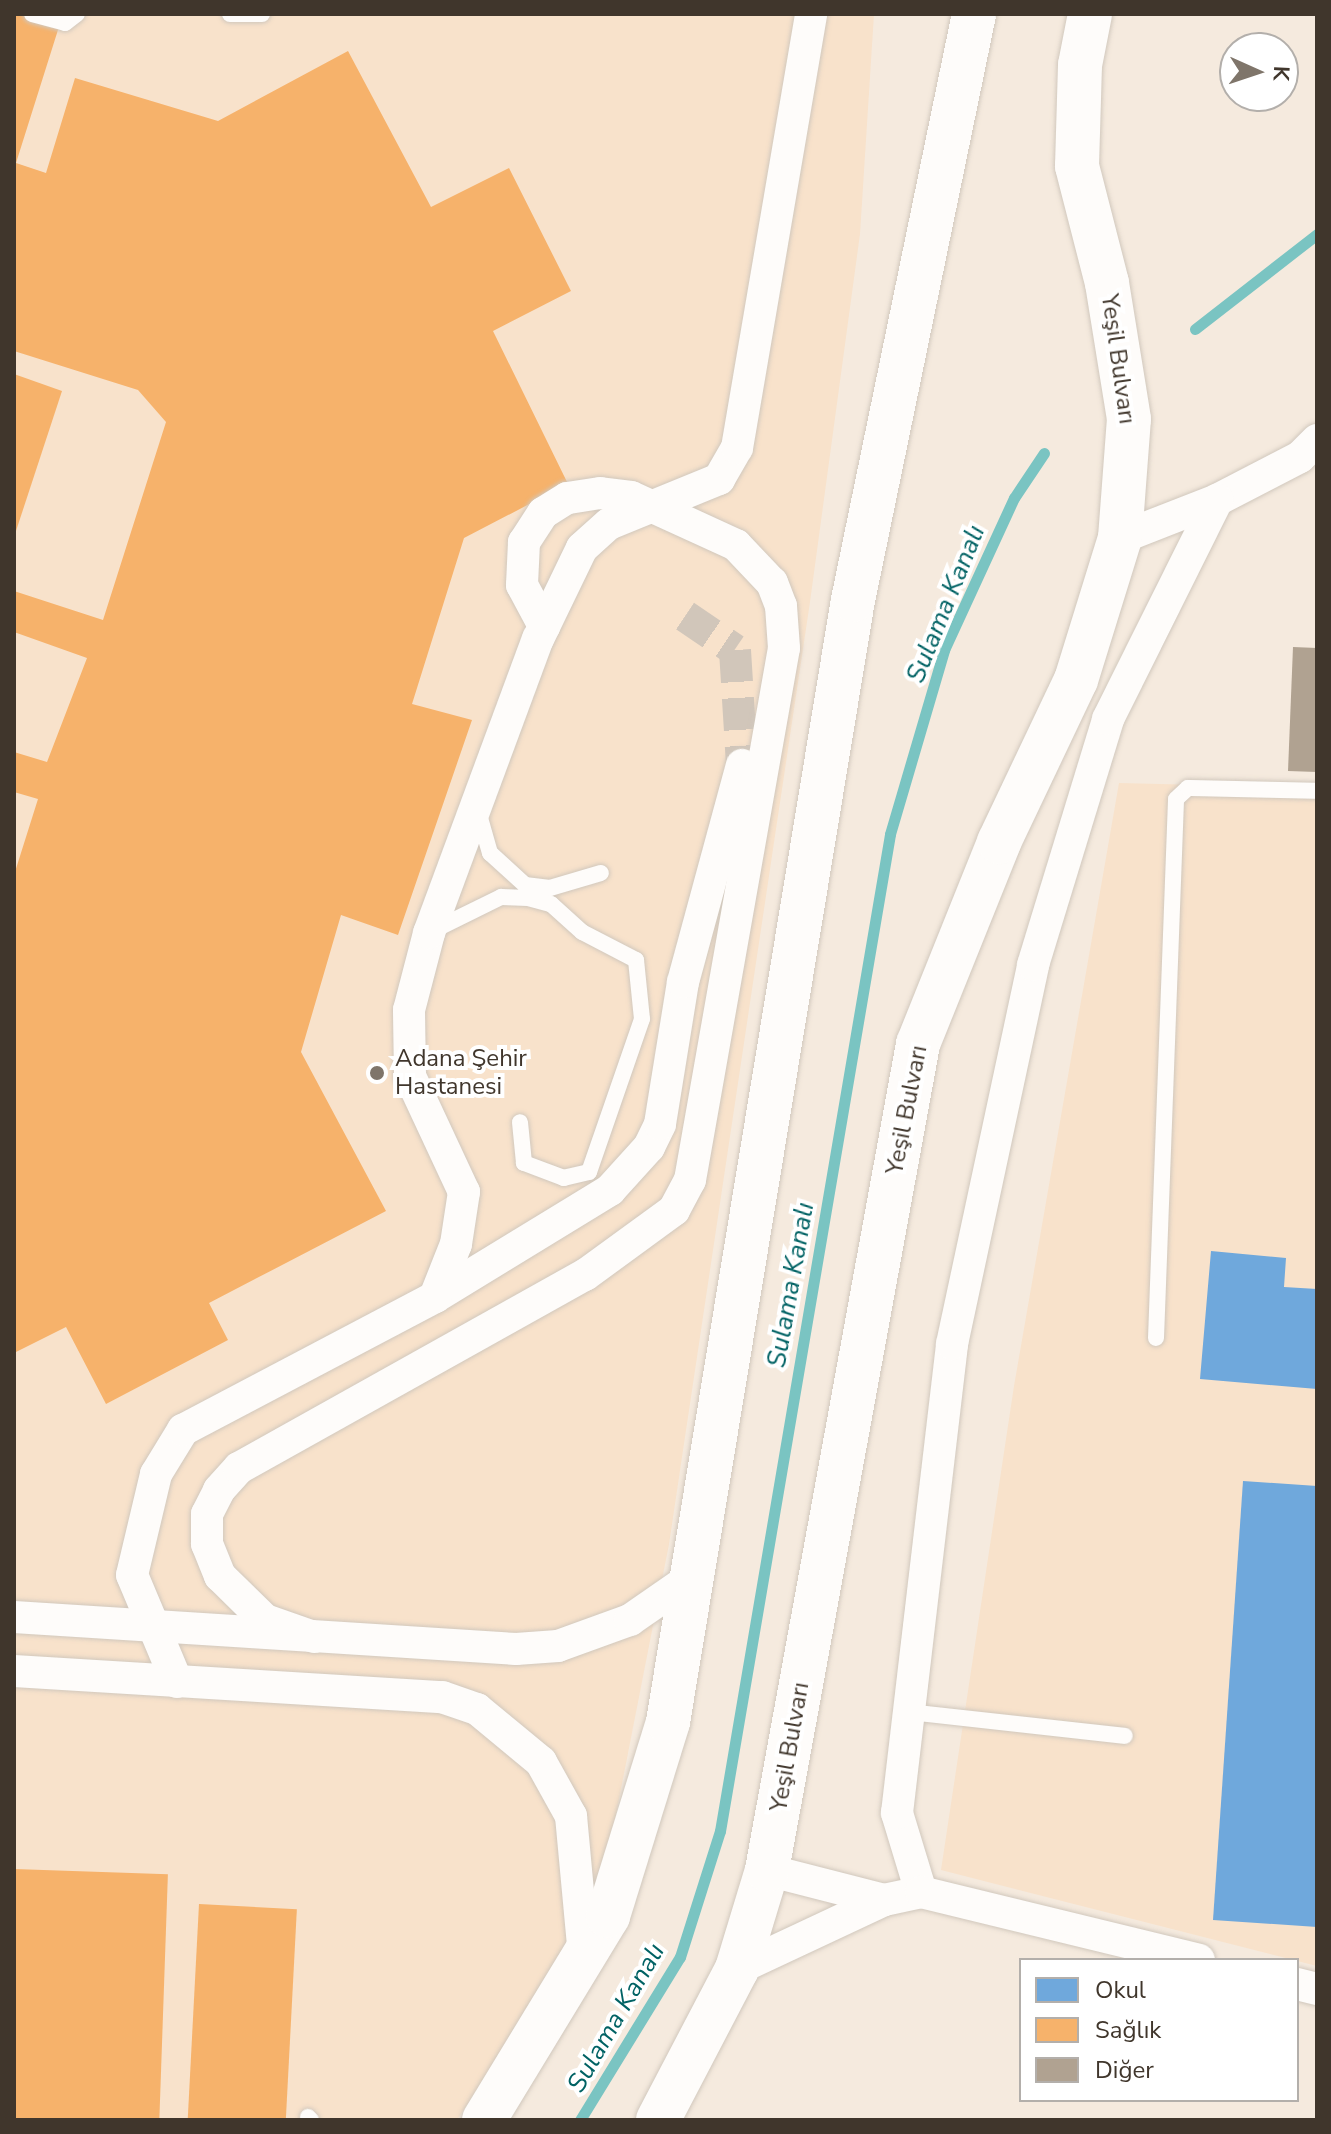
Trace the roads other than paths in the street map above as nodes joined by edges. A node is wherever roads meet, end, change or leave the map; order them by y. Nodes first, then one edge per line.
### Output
1 (32, 14) edge
2 (77, 14) edge
3 (230, 14) edge
4 (262, 14) edge
5 (811, 14) edge
6 (974, 14) edge
7 (1090, 14) edge
8 (1317, 440) edge
9 (1217, 500) junction
10 (658, 509) junction
11 (1120, 538) junction
12 (544, 626) junction
13 (742, 765) tunnel mouth
14 (1317, 791) edge
15 (475, 802) junction
16 (601, 873) dead end
17 (429, 933) junction
18 (520, 1122) dead end
19 (435, 1297) junction
20 (1156, 1338) dead end
21 (695, 1575) junction
22 (14, 1617) edge
23 (150, 1626) junction
24 (314, 1637) junction
25 (14, 1671) edge
26 (177, 1682) junction
27 (909, 1712) junction
28 (1125, 1736) dead end
29 (767, 1870) junction
30 (921, 1892) junction
31 (884, 1900) junction
32 (584, 1957) junction
33 (1191, 1958) edge
34 (737, 1969) junction
35 (484, 2120) edge
36 (658, 2120) edge

1 - 2 lane
3 - 4 lane
5 - 10 street
6 - 21 main road
7 - 11 main road, Yeşil Bulvarı
8 - 9 street
9 - 11 street
9 - 27 street
10 - 12 street
10 - 12 street
10 - 24 street
11 - 29 main road, Yeşil Bulvarı
12 - 15 street
13 - 19 street
14 - 20 lane
15 - 16 lane
15 - 17 street
17 - 18 lane
17 - 19 street
19 - 23 street
21 - 24 street
21 - 32 main road
22 - 23 street
23 - 24 street
23 - 26 street
25 - 26 street
26 - 32 street
27 - 28 lane
27 - 30 street
29 - 31 street
29 - 34 main road, Yeşil Bulvarı
30 - 31 street
30 - 33 street
31 - 34 street
32 - 35 main road
34 - 36 main road, Yeşil Bulvarı

